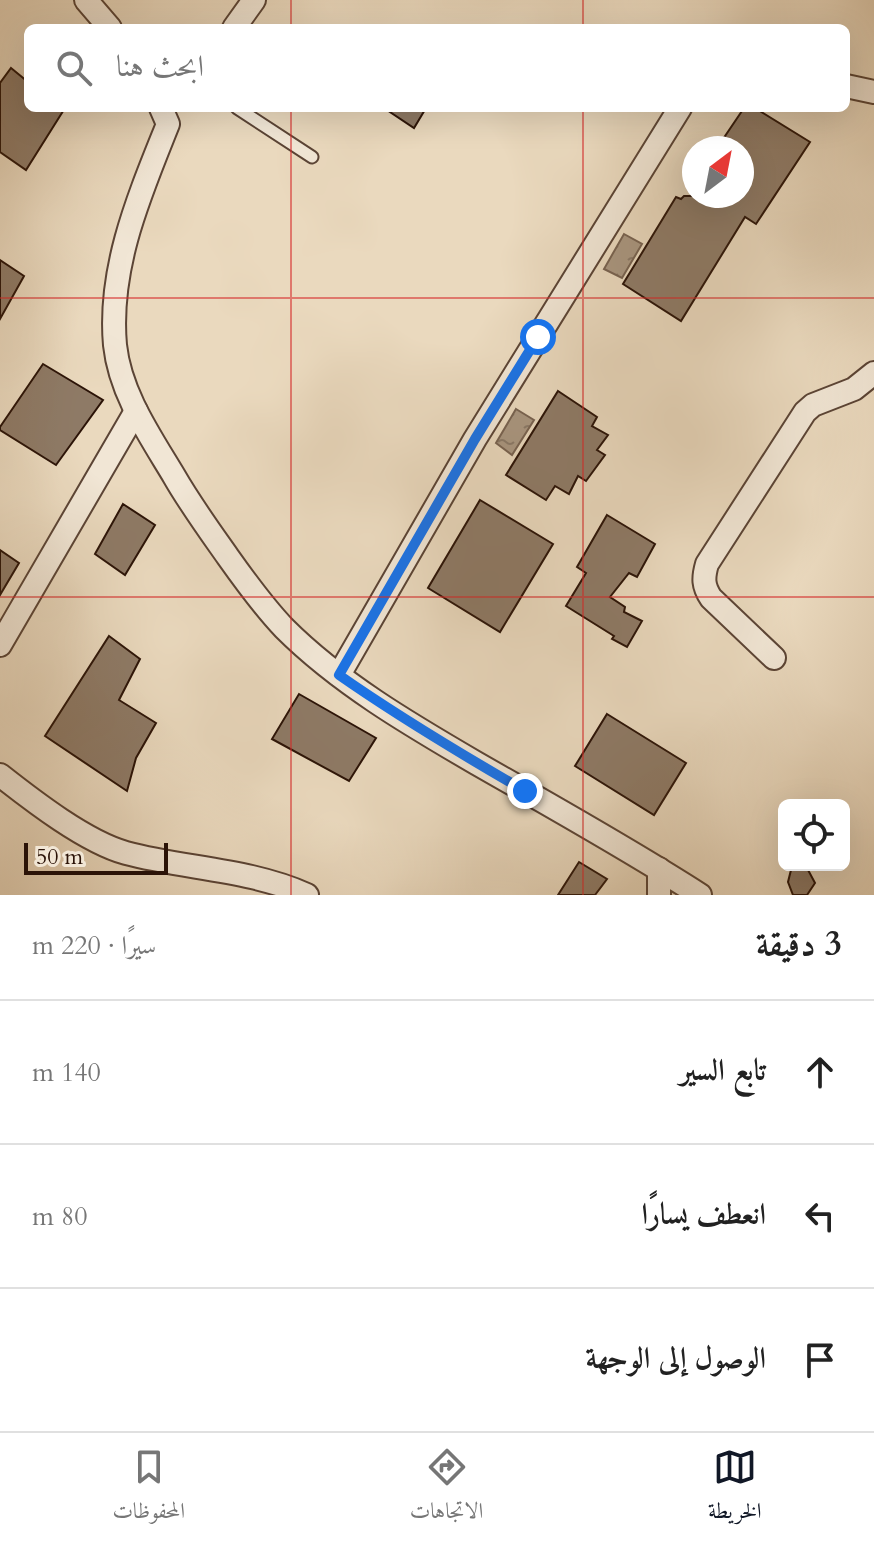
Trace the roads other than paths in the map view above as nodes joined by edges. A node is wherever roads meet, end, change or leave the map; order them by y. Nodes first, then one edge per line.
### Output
1 (86, 0) edge
2 (254, 0) edge
3 (107, 24) edge
4 (237, 24) edge
5 (850, 87) edge
6 (874, 92) edge
7 (243, 112) edge
8 (678, 112) edge
9 (169, 113) edge
10 (312, 157) dead end
11 (874, 373) edge
12 (136, 411) junction
13 (0, 645) edge
14 (774, 658) dead end
15 (339, 675) junction
16 (0, 775) edge
17 (659, 869) junction
18 (307, 895) edge
19 (659, 895) edge
20 (700, 895) edge

1 - 3 street
2 - 4 street
5 - 6 street
7 - 10 lane
8 - 15 street
9 - 12 street
11 - 14 street
12 - 13 street
12 - 15 street
15 - 17 street
16 - 18 street
17 - 19 street
17 - 20 street

